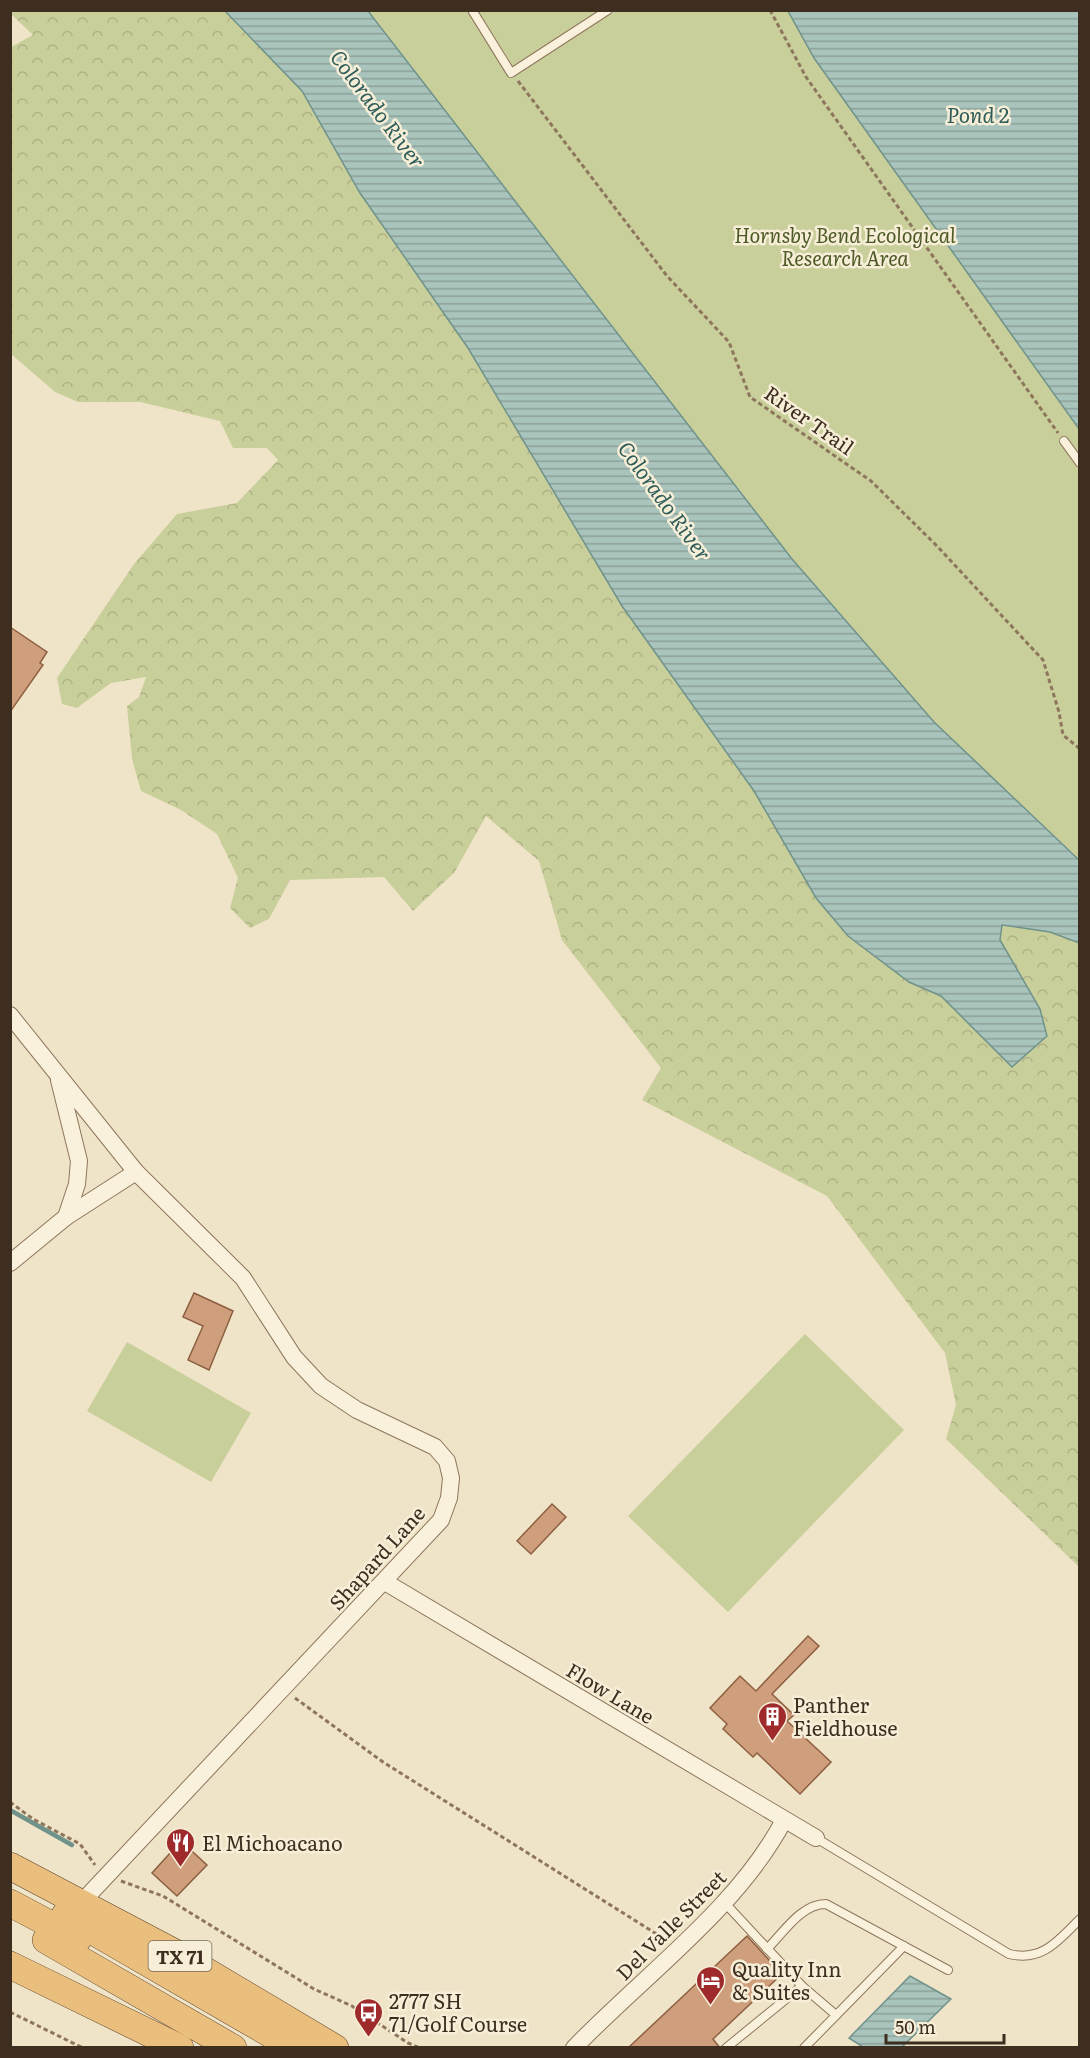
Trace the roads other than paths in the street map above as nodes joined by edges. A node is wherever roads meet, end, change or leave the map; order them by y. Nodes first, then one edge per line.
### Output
1 (472, 10) edge
2 (608, 10) edge
3 (1064, 441) road end
4 (1080, 463) edge
5 (10, 1016) edge
6 (58, 1076) junction
7 (136, 1172) junction
8 (66, 1217) junction
9 (10, 1263) edge
10 (385, 1582) junction
11 (784, 1820) junction
12 (816, 1838) joint
13 (13, 1870) edge
14 (724, 1902) junction
15 (10, 1903) edge
16 (81, 1904) junction
17 (1080, 1919) edge
18 (10, 1920) edge
19 (904, 1946) junction
20 (767, 1949) junction
21 (10, 1965) edge
22 (948, 1970) dead end
23 (802, 1986) junction
24 (836, 2015) junction
25 (180, 2048) edge
26 (233, 2048) edge
27 (262, 2048) edge
28 (295, 2048) edge
29 (335, 2048) edge
30 (574, 2048) edge
31 (726, 2048) edge
32 (804, 2048) edge

1 - 2 lane
3 - 4 lane
5 - 6 street, Shapard Lane
6 - 7 street, Shapard Lane
6 - 8 street
7 - 8 street
7 - 10 street, Shapard Lane
8 - 9 street
10 - 11 street, Flow Lane
10 - 16 street, Shapard Lane
11 - 12 street, Flow Lane
11 - 14 street, Del Valle Street
12 - 17 lane
13 - 16 highway, TX 71
13 - 28 highway
14 - 20 lane
14 - 30 street, Del Valle Street
15 - 27 highway
16 - 29 highway, TX 71
18 - 26 highway, TX 71
19 - 20 lane
19 - 22 lane
19 - 24 lane
20 - 23 lane
21 - 25 highway
23 - 24 lane
23 - 31 lane
24 - 32 lane

